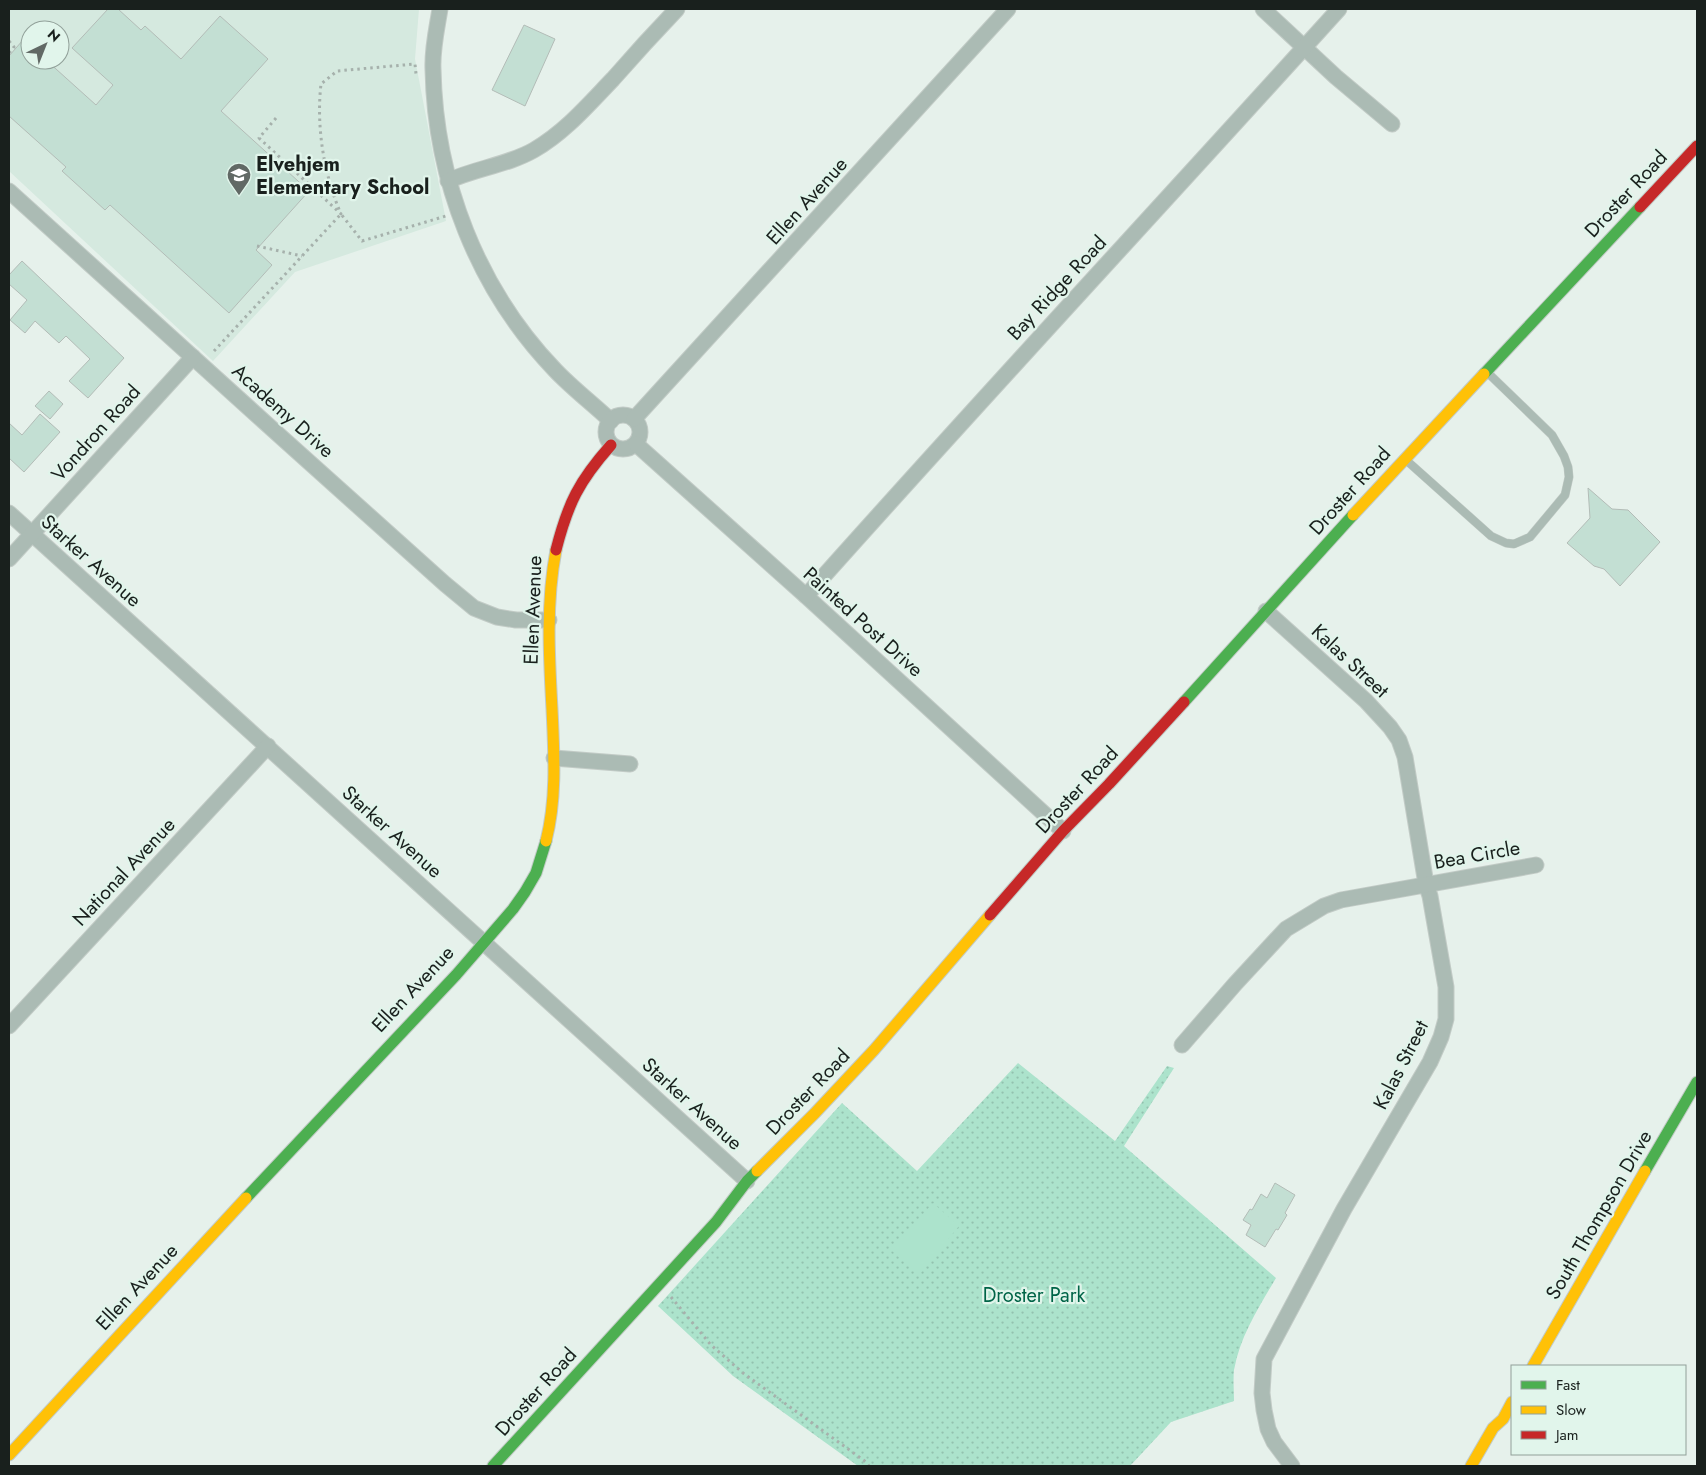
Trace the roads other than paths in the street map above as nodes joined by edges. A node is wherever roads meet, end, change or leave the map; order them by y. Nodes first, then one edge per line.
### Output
1 (440, 9) edge
2 (677, 9) edge
3 (1008, 9) edge
4 (1263, 9) edge
5 (1339, 9) edge
6 (1304, 47) junction
7 (1392, 124) dead end
8 (1697, 146) edge
9 (448, 181) junction
10 (9, 191) edge
11 (193, 357) junction
12 (1486, 371) junction
13 (634, 419) junction
14 (611, 421) junction
15 (636, 444) junction
16 (611, 445) junction
17 (1404, 459) junction
18 (9, 513) edge
19 (32, 534) junction
20 (9, 559) edge
21 (806, 596) junction
22 (1266, 611) junction
23 (550, 620) junction
24 (268, 746) junction
25 (554, 758) junction
26 (630, 764) dead end
27 (1063, 831) junction
28 (1536, 865) dead end
29 (1426, 884) junction
30 (483, 941) junction
31 (9, 1026) edge
32 (1182, 1045) dead end
33 (1697, 1082) edge
34 (747, 1181) junction
35 (1534, 1365) edge
36 (1511, 1404) edge
37 (9, 1455) edge
38 (493, 1466) edge
39 (1292, 1466) edge
40 (1471, 1466) edge

1 - 9 street
2 - 9 street
3 - 13 street, Ellen Avenue
4 - 6 street
5 - 6 street, Bay Ridge Road
6 - 7 street
6 - 21 street, Bay Ridge Road
8 - 12 street, Droster Road
9 - 14 street
10 - 11 street, Academy Drive
11 - 19 street, Vondron Road
11 - 23 street, Academy Drive
12 - 17 street, Droster Road
12 - 17 lane
13 - 14 street
13 - 15 street
14 - 16 street
15 - 16 street
15 - 21 street, Painted Post Drive
16 - 23 street, Ellen Avenue
17 - 22 street, Droster Road
18 - 19 street, Starker Avenue
19 - 20 street, Vondron Road
19 - 24 street, Starker Avenue
21 - 27 street, Painted Post Drive
22 - 27 street, Droster Road
22 - 29 street, Kalas Street
23 - 25 street, Ellen Avenue
24 - 30 street, Starker Avenue
24 - 31 street, National Avenue
25 - 26 street
25 - 30 street, Ellen Avenue
27 - 34 street, Droster Road
28 - 29 street, Bea Circle
29 - 32 street, Bea Circle
29 - 39 street, Kalas Street
30 - 34 street, Starker Avenue
30 - 37 street, Ellen Avenue
33 - 35 street, South Thompson Drive
34 - 38 street, Droster Road
36 - 40 street

